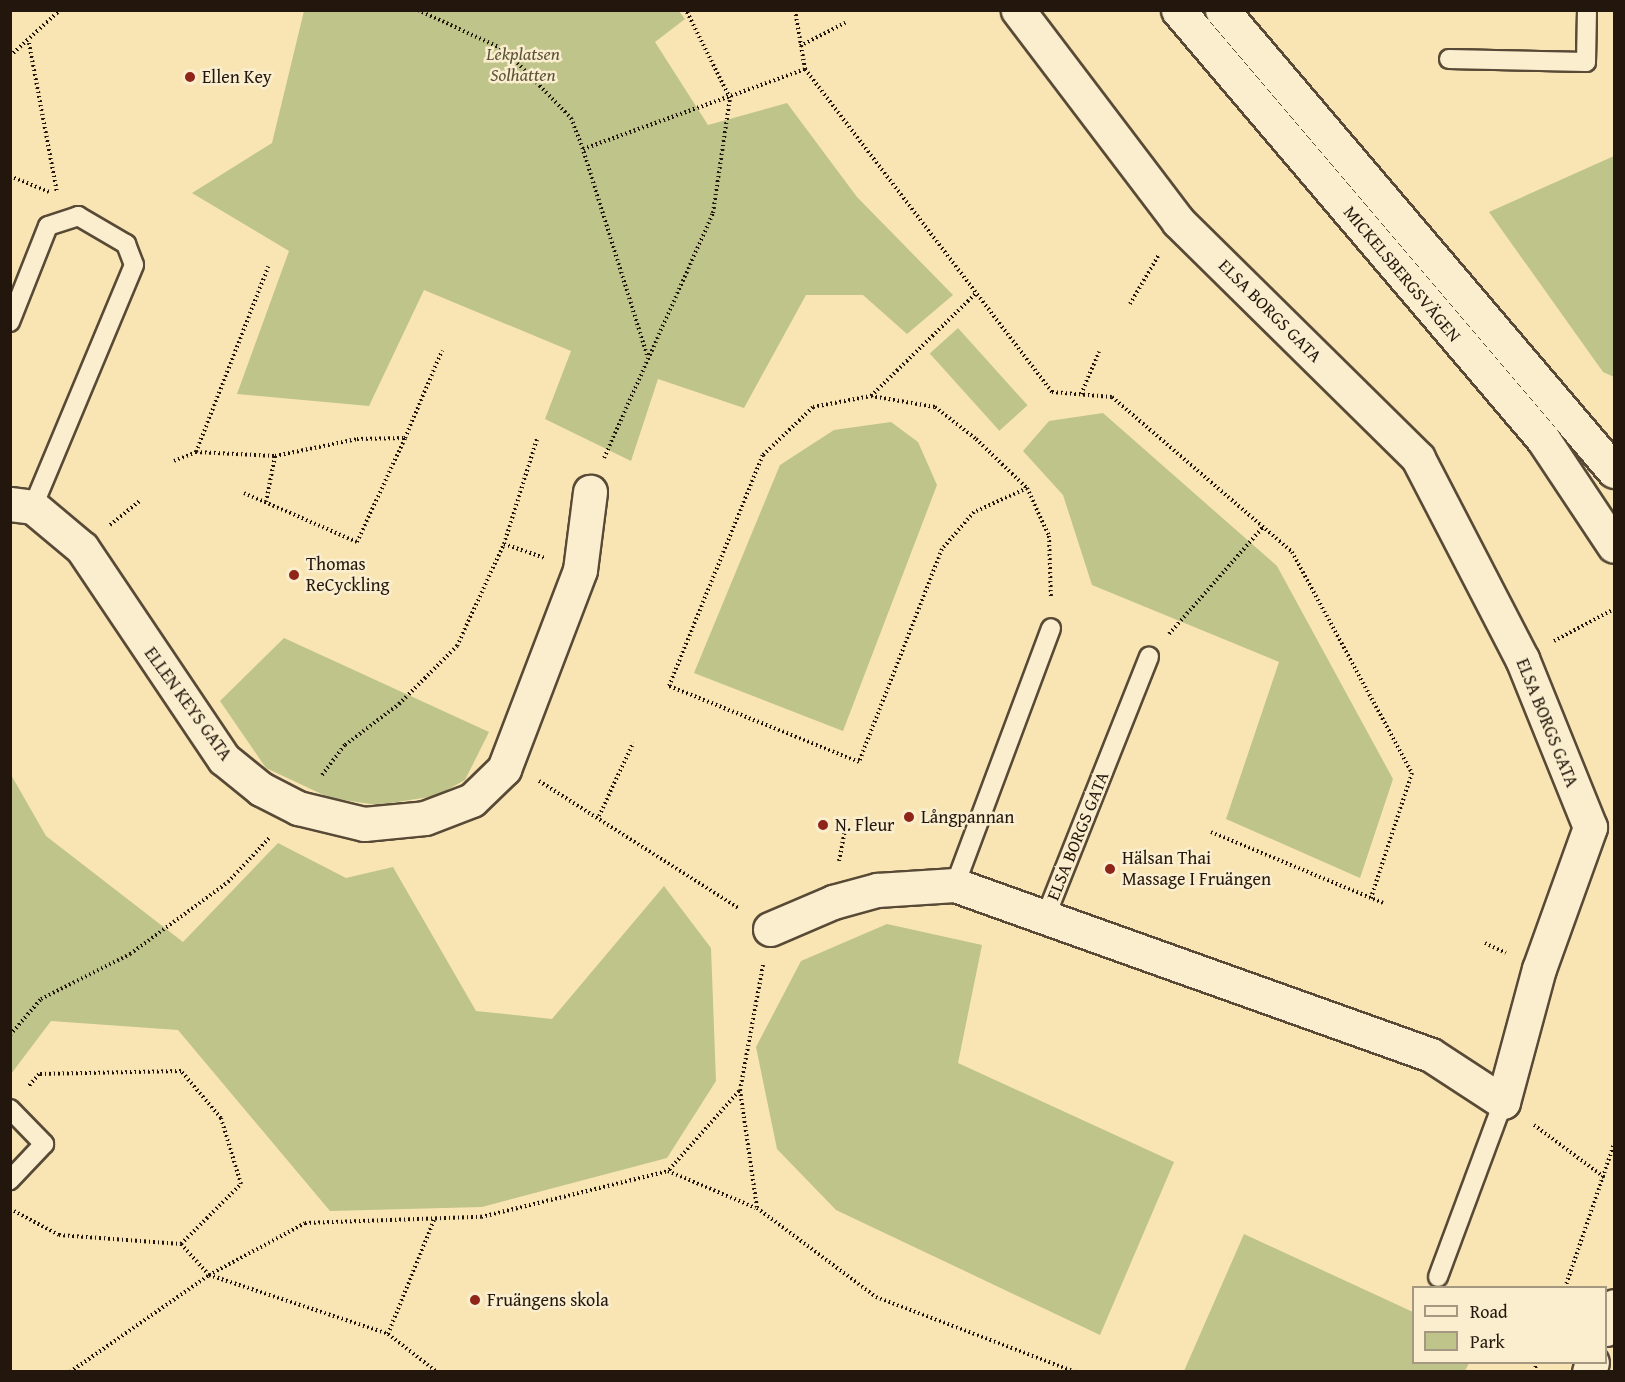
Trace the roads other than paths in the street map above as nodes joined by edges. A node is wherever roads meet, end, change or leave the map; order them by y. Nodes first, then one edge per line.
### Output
1 (1018, 10) edge
2 (1178, 10) edge
3 (1222, 10) edge
4 (1587, 10) edge
5 (1449, 59) dead end
6 (10, 322) edge
7 (1614, 471) edge
8 (590, 492) road end
9 (22, 506) edge
10 (1614, 546) edge
11 (1052, 628) road end
12 (1149, 657) road end
13 (955, 885) junction
14 (1047, 914) junction
15 (770, 929) road end
16 (1503, 1102) junction
17 (10, 1109) edge
18 (10, 1180) edge
19 (1438, 1277) dead end
20 (1614, 1306) edge
21 (1607, 1324) edge

1 - 16 street, ELSA BORGS GATA
2 - 10 street, MICKELSBERGSVÄGEN
3 - 7 street, MICKELSBERGSVÄGEN
4 - 5 lane
6 - 9 lane
8 - 9 street, ELLEN KEYS GATA
11 - 13 lane
12 - 14 lane, ELSA BORGS GATA
13 - 14 street, ELSA BORGS GATA
13 - 15 street, ELSA BORGS GATA
14 - 16 street, ELSA BORGS GATA
16 - 19 lane
17 - 18 lane
20 - 21 street

